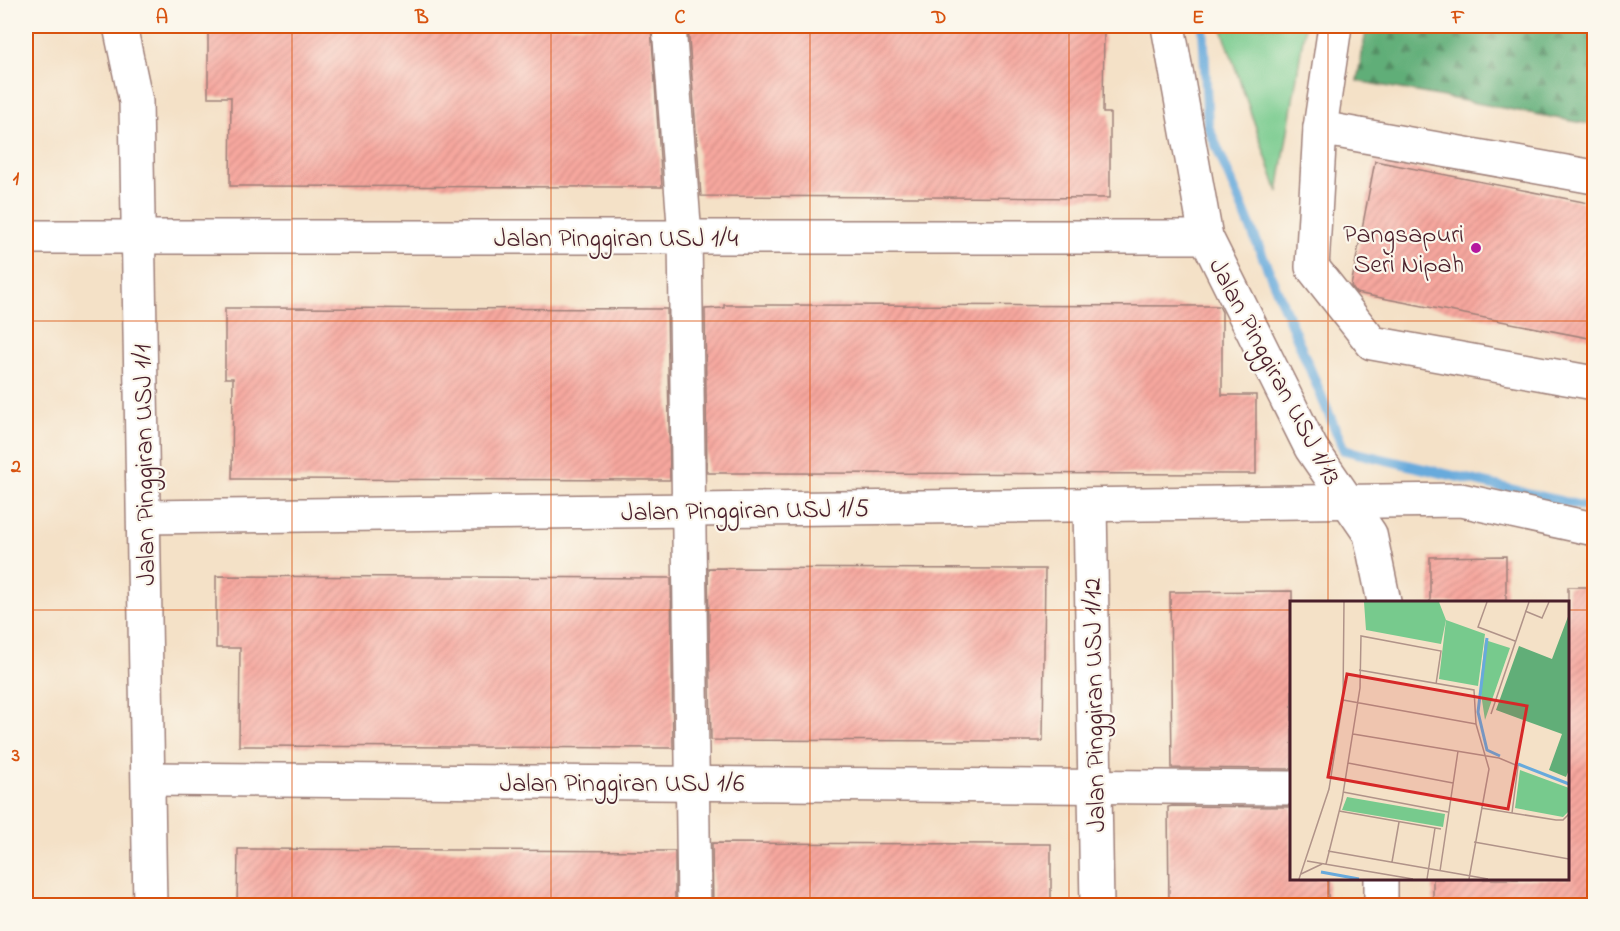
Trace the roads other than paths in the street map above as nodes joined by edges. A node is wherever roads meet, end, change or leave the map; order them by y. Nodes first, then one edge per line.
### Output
1 (120, 26) edge
2 (669, 26) edge
3 (1168, 26) edge
4 (1335, 26) edge
5 (1320, 128) junction
6 (1594, 177) edge
7 (26, 237) edge
8 (136, 237) junction
9 (684, 237) junction
10 (1206, 237) junction
11 (1594, 383) edge
12 (1346, 501) junction
13 (1090, 505) junction
14 (690, 510) junction
15 (144, 517) junction
16 (1594, 529) edge
17 (1384, 601) edge
18 (149, 779) junction
19 (692, 782) junction
20 (1094, 785) junction
21 (1290, 788) edge
22 (1381, 880) edge
23 (150, 906) edge
24 (694, 906) edge
25 (1098, 906) edge
26 (1381, 906) edge

1 - 8 street, Jalan Pinggiran USJ 1/1
2 - 9 street
3 - 10 street, Jalan Pinggiran USJ 1/13
4 - 5 street
5 - 6 street
5 - 11 street
7 - 8 street, Jalan Pinggiran USJ 1/4
8 - 9 street, Jalan Pinggiran USJ 1/4
8 - 15 street, Jalan Pinggiran USJ 1/1
9 - 10 street, Jalan Pinggiran USJ 1/4
9 - 14 street
10 - 12 street, Jalan Pinggiran USJ 1/13
12 - 13 street, Jalan Pinggiran USJ 1/5
12 - 16 street, Jalan Pinggiran USJ 1/5
12 - 17 street, Jalan Pinggiran USJ 1/13
13 - 14 street, Jalan Pinggiran USJ 1/5
13 - 20 street, Jalan Pinggiran USJ 1/12
14 - 15 street, Jalan Pinggiran USJ 1/5
14 - 19 street
15 - 18 street, Jalan Pinggiran USJ 1/1
18 - 19 street, Jalan Pinggiran USJ 1/6
18 - 23 street, Jalan Pinggiran USJ 1/1
19 - 20 street, Jalan Pinggiran USJ 1/6
19 - 24 street
20 - 21 street, Jalan Pinggiran USJ 1/6
20 - 25 street, Jalan Pinggiran USJ 1/12
22 - 26 street

